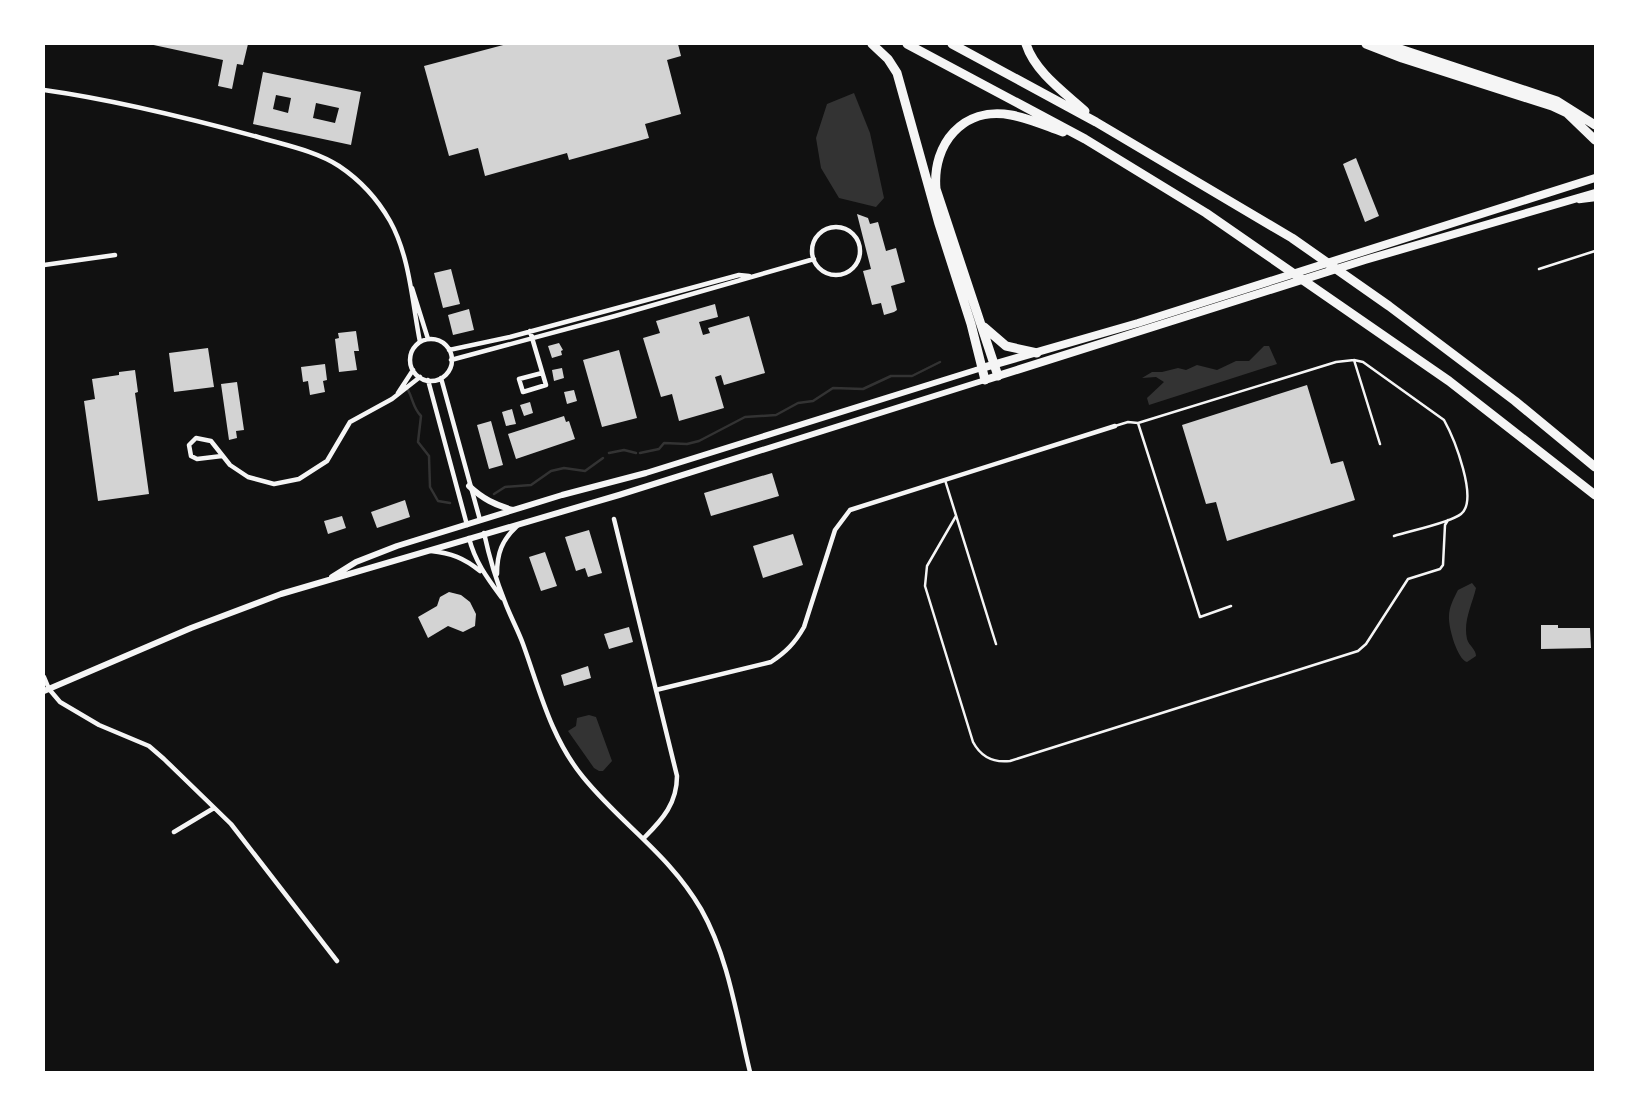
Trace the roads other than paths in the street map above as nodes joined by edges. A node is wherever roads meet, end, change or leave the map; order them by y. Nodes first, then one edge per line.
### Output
1 (872, 44) edge
2 (907, 44) edge
3 (952, 44) edge
4 (1026, 44) edge
5 (1366, 44) edge
6 (1385, 44) edge
7 (44, 90) edge
8 (1096, 122) junction
9 (1595, 125) edge
10 (1085, 139) junction
11 (1595, 140) edge
12 (1595, 178) edge
13 (1595, 193) edge
14 (1595, 199) edge
15 (1568, 202) junction
16 (1595, 251) edge
17 (115, 255) dead end
18 (814, 259) junction
19 (44, 265) edge
20 (1539, 270) dead end
21 (751, 276) junction
22 (411, 287) junction
23 (981, 323) junction
24 (530, 331) junction
25 (534, 338) junction
26 (428, 340) junction
27 (420, 342) junction
28 (449, 350) junction
29 (1037, 353) junction
30 (451, 360) junction
31 (1354, 360) junction
32 (995, 365) junction
33 (982, 368) junction
34 (413, 370) junction
35 (542, 373) junction
36 (998, 376) junction
37 (420, 377) junction
38 (441, 378) junction
39 (428, 380) junction
40 (985, 380) junction
41 (400, 392) junction
42 (1138, 423) junction
43 (1115, 426) joint
44 (1380, 444) dead end
45 (222, 456) junction
46 (1595, 467) edge
47 (944, 479) junction
48 (470, 486) junction
49 (1595, 495) edge
50 (515, 510) junction
51 (956, 516) junction
52 (614, 519) dead end
53 (480, 520) junction
54 (1448, 520) junction
55 (519, 523) junction
56 (467, 525) junction
57 (484, 533) junction
58 (1394, 536) dead end
59 (469, 537) junction
60 (427, 551) junction
61 (483, 573) junction
62 (497, 578) junction
63 (326, 580) junction
64 (504, 602) junction
65 (1231, 606) dead end
66 (996, 644) dead end
67 (44, 677) edge
68 (46, 690) edge
69 (656, 690) junction
70 (214, 808) junction
71 (174, 832) dead end
72 (644, 838) junction
73 (337, 961) dead end
74 (750, 1072) edge

1 - 33 highway
2 - 10 highway
3 - 8 highway
4 - 8 highway
5 - 11 highway
6 - 9 highway
7 - 22 street
8 - 46 highway
10 - 23 highway
10 - 49 highway
12 - 29 main road
13 - 15 main road
14 - 15 street
15 - 36 main road
16 - 20 lane
17 - 19 street
18 - 18 street
18 - 21 street
21 - 24 street
21 - 25 street
22 - 26 street
22 - 27 street
23 - 29 highway
23 - 32 highway
24 - 25 street
24 - 28 street
25 - 30 street
25 - 35 street
26 - 27 street
26 - 28 street
27 - 34 street
28 - 30 street
29 - 32 main road
30 - 38 street
31 - 42 lane
31 - 44 lane
31 - 54 lane
32 - 33 main road
32 - 36 highway
33 - 40 highway
33 - 50 main road
34 - 37 street
34 - 41 street
35 - 35 street
36 - 40 main road
37 - 39 street
37 - 41 street
38 - 39 street
38 - 48 street
39 - 56 street
40 - 55 main road
41 - 45 street
42 - 43 lane
42 - 65 lane
43 - 47 street
45 - 45 street
47 - 51 lane
47 - 69 street
48 - 50 main road
48 - 53 street
50 - 53 main road
51 - 54 lane
51 - 66 lane
52 - 69 street
53 - 56 main road
53 - 57 main road
54 - 58 lane
55 - 57 main road
55 - 62 street
56 - 59 main road
56 - 63 main road
57 - 59 main road
57 - 62 street
59 - 60 main road
59 - 61 street
60 - 61 street
60 - 63 main road
61 - 64 street
62 - 64 street
63 - 68 main road
64 - 72 street
67 - 68 street
68 - 70 street
69 - 72 street
70 - 71 street
70 - 73 street
72 - 74 street

